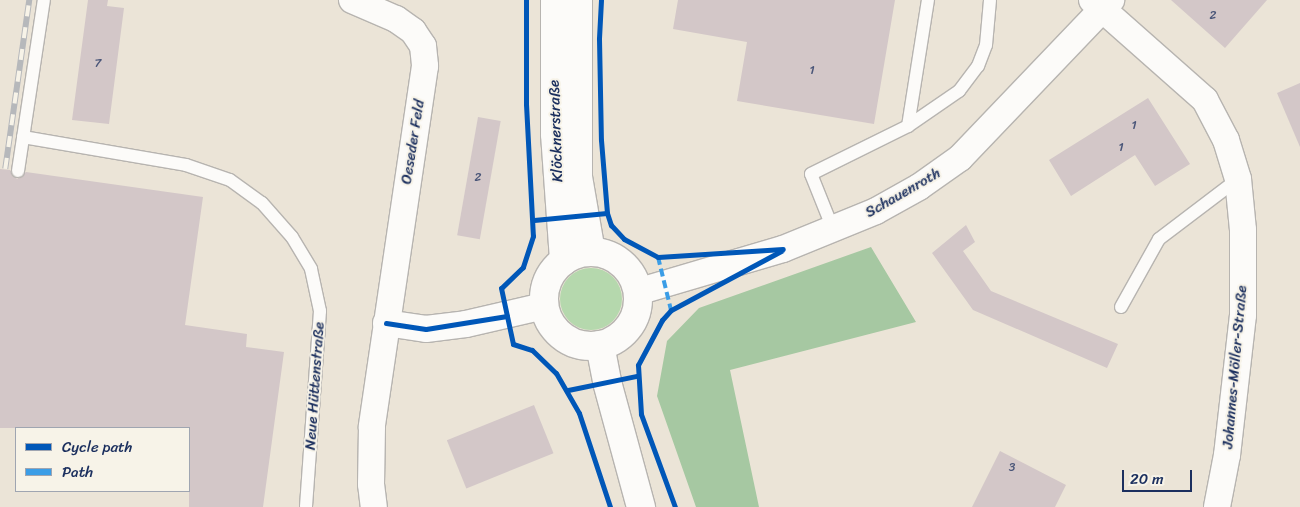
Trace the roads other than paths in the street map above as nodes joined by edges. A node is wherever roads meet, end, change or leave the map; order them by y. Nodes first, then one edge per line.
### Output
1 (44, 0) edge
2 (352, 0) edge
3 (555, 0) edge
4 (578, 0) edge
5 (928, 0) edge
6 (990, 0) edge
7 (1102, 3) edge
8 (908, 126) junction
9 (23, 137) junction
10 (18, 171) dead end
11 (1238, 179) junction
12 (832, 229) junction
13 (591, 252) junction
14 (564, 261) junction
15 (637, 292) junction
16 (544, 306) junction
17 (1122, 307) dead end
18 (386, 323) junction
19 (600, 345) junction
20 (306, 507) edge
21 (374, 507) edge
22 (641, 507) edge
23 (1217, 507) edge

1 - 9 lane
2 - 18 street, Oeseder Feld
3 - 14 main road, Klöcknerstraße
4 - 13 main road, Klöcknerstraße
5 - 8 lane
6 - 8 lane
7 - 11 street, Johannes-Möller-Straße
7 - 12 street, Schauenroth
8 - 12 lane
9 - 10 lane
9 - 20 lane, Neue Hüttenstraße
11 - 17 lane
11 - 23 street, Johannes-Möller-Straße
12 - 15 street, Schauenroth
13 - 14 main road
13 - 15 main road
14 - 16 main road
15 - 19 main road
16 - 18 street
16 - 19 main road
18 - 21 street, Oeseder Feld
19 - 22 main road

